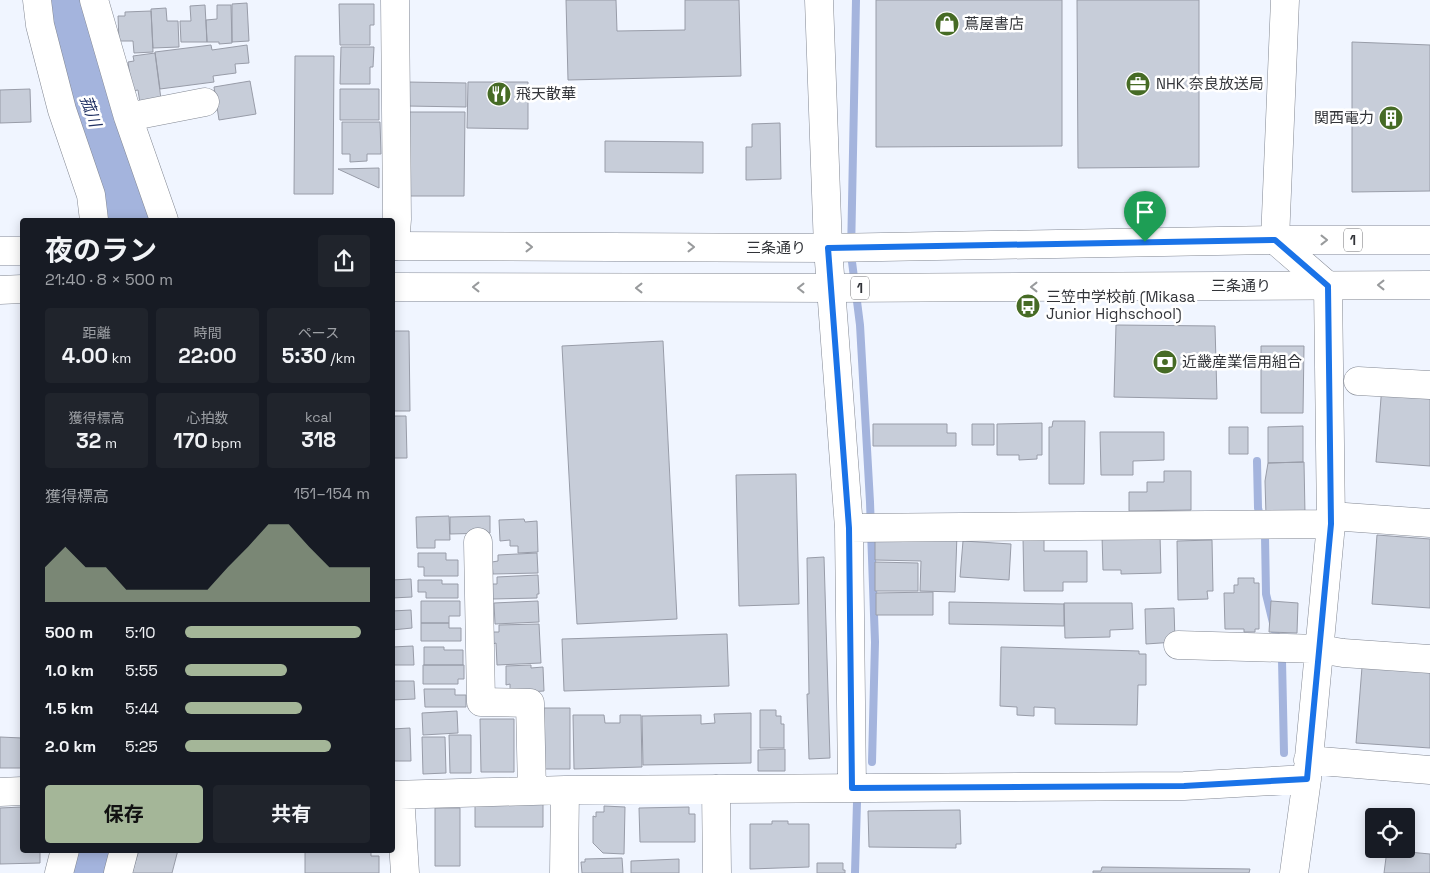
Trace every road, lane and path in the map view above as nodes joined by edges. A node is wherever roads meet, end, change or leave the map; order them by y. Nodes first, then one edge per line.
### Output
1 (37, 0) edge
2 (94, 0) edge
3 (395, 0) edge
4 (819, 0) edge
5 (1285, 0) edge
6 (206, 102) dead end
7 (128, 116) junction
8 (94, 218) edge
9 (163, 218) edge
10 (395, 237) edge
11 (1275, 240) junction
12 (1430, 240) edge
13 (395, 246) edge
14 (828, 248) junction
15 (0, 251) edge
16 (20, 251) edge
17 (1430, 285) edge
18 (1328, 286) junction
19 (395, 287) edge
20 (832, 288) junction
21 (0, 290) edge
22 (20, 290) edge
23 (1358, 381) dead end
24 (1430, 385) edge
25 (1331, 520) junction
26 (1430, 523) edge
27 (849, 528) junction
28 (478, 542) dead end
29 (1178, 645) dead end
30 (1319, 649) junction
31 (1430, 659) edge
32 (1308, 770) junction
33 (1430, 770) edge
34 (852, 788) junction
35 (716, 789) junction
36 (564, 790) junction
37 (20, 791) edge
38 (532, 791) junction
39 (0, 792) edge
40 (396, 795) edge
41 (64, 853) edge
42 (123, 853) edge
43 (59, 873) edge
44 (118, 873) edge
45 (405, 873) edge
46 (564, 873) edge
47 (717, 873) edge
48 (1294, 873) edge

1 - 8 street
2 - 7 street
3 - 10 street
4 - 14 street
5 - 11 street
6 - 7 street
7 - 9 street
11 -> 12 street, 三条通り / 1
11 - 14 street, 三条通り / 1
11 - 18 street
13 -> 14 street, 三条通り / 1
14 - 20 street
15 - 16 street
17 -> 18 street, 三条通り / 1
18 -> 20 street, 三条通り / 1
18 - 25 street
20 -> 19 street, 三条通り / 1
20 - 27 street
21 - 22 street
23 - 24 street
25 - 26 street
25 - 27 street
25 - 30 street
27 - 34 street
28 - 38 street
29 - 30 street
30 - 31 street
30 - 32 street
32 - 33 street
32 - 34 street
32 - 48 street
34 - 35 street
35 - 36 street
35 - 47 street
36 - 38 street
36 - 46 street
37 - 39 street
38 - 40 street
40 - 45 street
41 - 43 street
42 - 44 street

